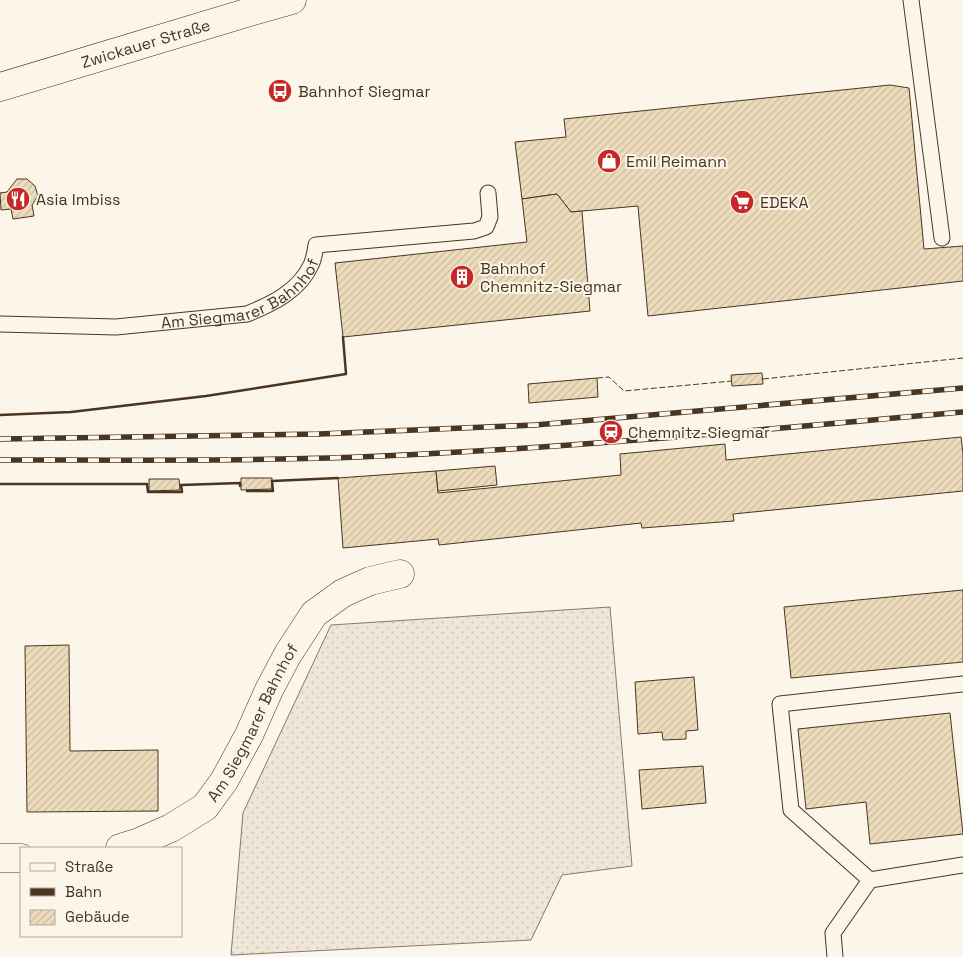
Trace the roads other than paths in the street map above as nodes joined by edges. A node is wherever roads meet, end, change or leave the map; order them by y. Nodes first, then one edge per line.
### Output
1 (292, 0) edge
2 (911, 0) edge
3 (244, 6) edge
4 (0, 87) edge
5 (488, 193) dead end
6 (942, 238) dead end
7 (0, 324) edge
8 (400, 574) dead end
9 (963, 684) edge
10 (123, 847) edge
11 (0, 858) edge
12 (20, 858) edge
13 (963, 865) edge
14 (870, 880) junction
15 (835, 957) edge

1 - 3 street, Zwickauer Straße
2 - 6 lane
3 - 4 street, Zwickauer Straße
5 - 7 lane, Am Siegmarer Bahnhof
8 - 10 street, Am Siegmarer Bahnhof
9 - 14 lane
11 - 12 street
13 - 14 lane
14 - 15 lane

